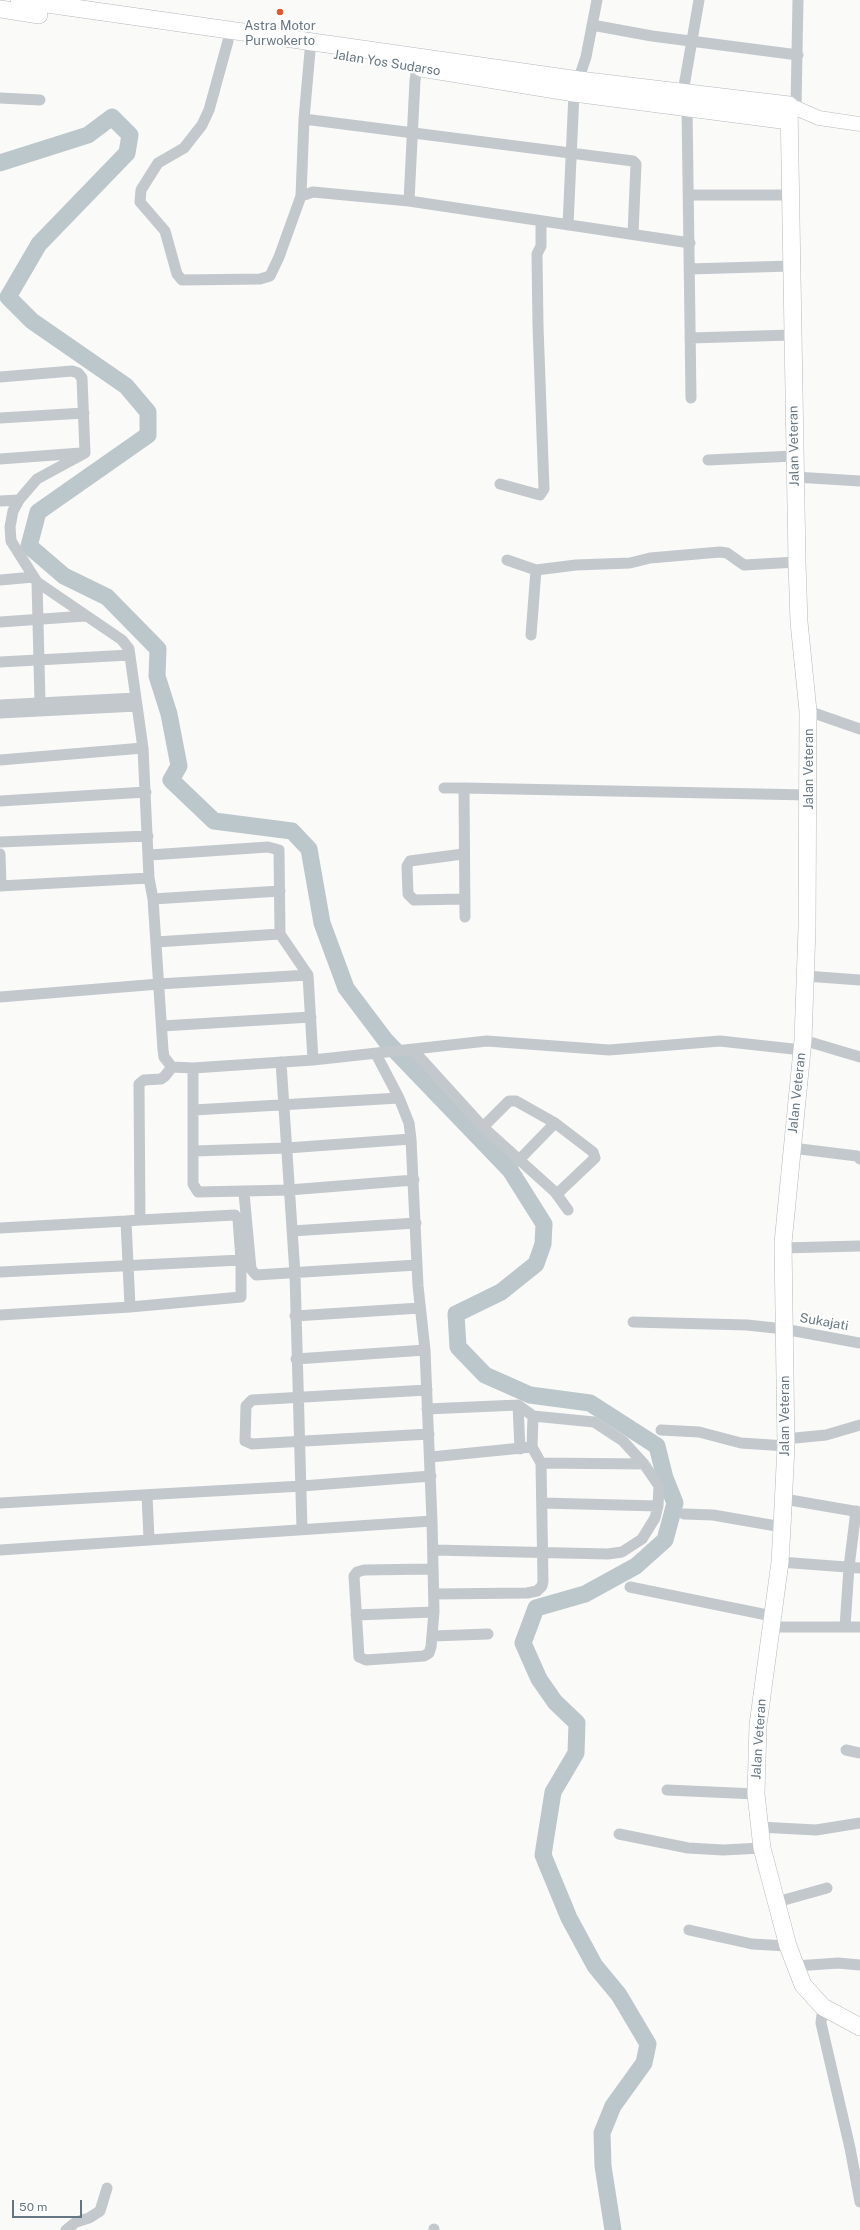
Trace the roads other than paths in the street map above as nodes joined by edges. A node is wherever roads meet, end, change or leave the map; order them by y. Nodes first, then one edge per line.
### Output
1 (25, 0) edge
2 (597, 0) edge
3 (699, 0) edge
4 (798, 0) edge
5 (48, 2) edge
6 (0, 9) edge
7 (592, 25) junction
8 (228, 41) junction
9 (691, 41) junction
10 (310, 52) junction
11 (798, 55) junction
12 (417, 68) junction
13 (577, 86) junction
14 (0, 98) edge
15 (40, 100) dead end
16 (685, 100) junction
17 (791, 111) junction
18 (304, 119) junction
19 (860, 124) edge
20 (412, 131) junction
21 (570, 152) junction
22 (689, 194) junction
23 (790, 195) junction
24 (301, 196) junction
25 (409, 201) junction
26 (541, 220) junction
27 (568, 225) junction
28 (633, 234) junction
29 (690, 243) junction
30 (791, 266) junction
31 (688, 269) junction
32 (792, 335) junction
33 (690, 338) junction
34 (0, 377) edge
35 (691, 398) dead end
36 (84, 413) junction
37 (0, 418) edge
38 (85, 453) junction
39 (794, 456) junction
40 (0, 459) edge
41 (708, 460) dead end
42 (795, 477) junction
43 (860, 481) edge
44 (500, 484) dead end
45 (19, 500) junction
46 (0, 501) edge
47 (6, 541) edge
48 (507, 560) dead end
49 (797, 562) junction
50 (536, 570) junction
51 (0, 580) edge
52 (35, 580) junction
53 (85, 616) junction
54 (38, 619) junction
55 (0, 622) edge
56 (531, 635) dead end
57 (130, 655) junction
58 (38, 660) junction
59 (0, 662) edge
60 (40, 702) junction
61 (136, 702) junction
62 (0, 705) edge
63 (808, 711) junction
64 (0, 713) edge
65 (860, 729) edge
66 (143, 748) junction
67 (0, 760) edge
68 (444, 788) dead end
69 (464, 788) junction
70 (146, 792) junction
71 (809, 795) junction
72 (0, 801) edge
73 (148, 836) junction
74 (0, 842) edge
75 (0, 854) edge
76 (463, 854) junction
77 (150, 855) junction
78 (149, 878) junction
79 (1, 886) edge
80 (280, 891) junction
81 (153, 899) junction
82 (465, 899) junction
83 (465, 917) dead end
84 (280, 934) junction
85 (156, 942) junction
86 (308, 975) junction
87 (805, 976) junction
88 (860, 980) edge
89 (159, 984) junction
90 (0, 997) edge
91 (311, 1017) junction
92 (162, 1026) junction
93 (802, 1045) junction
94 (411, 1051) junction
95 (379, 1054) junction
96 (860, 1057) edge
97 (313, 1060) junction
98 (281, 1062) junction
99 (172, 1067) junction
100 (193, 1068) junction
101 (399, 1098) junction
102 (284, 1106) junction
103 (194, 1110) junction
104 (555, 1123) junction
105 (483, 1127) junction
106 (411, 1139) junction
107 (287, 1148) junction
108 (792, 1148) junction
109 (194, 1151) junction
110 (859, 1157) edge
111 (518, 1161) junction
112 (414, 1180) junction
113 (289, 1190) junction
114 (244, 1193) junction
115 (557, 1194) junction
116 (568, 1210) dead end
117 (140, 1220) junction
118 (126, 1221) junction
119 (416, 1223) junction
120 (0, 1228) edge
121 (292, 1231) junction
122 (860, 1246) edge
123 (783, 1248) junction
124 (241, 1260) junction
125 (128, 1264) junction
126 (417, 1265) junction
127 (0, 1272) edge
128 (295, 1274) junction
129 (130, 1307) junction
130 (420, 1308) junction
131 (0, 1314) edge
132 (295, 1316) junction
133 (633, 1322) dead end
134 (784, 1329) junction
135 (860, 1343) edge
136 (425, 1350) junction
137 (296, 1359) junction
138 (426, 1390) junction
139 (298, 1398) junction
140 (518, 1404) junction
141 (427, 1410) junction
142 (533, 1416) junction
143 (860, 1425) edge
144 (661, 1430) dead end
145 (428, 1434) junction
146 (300, 1442) junction
147 (785, 1443) junction
148 (532, 1447) junction
149 (520, 1449) junction
150 (430, 1457) junction
151 (541, 1463) junction
152 (644, 1464) junction
153 (431, 1476) junction
154 (302, 1486) junction
155 (147, 1495) junction
156 (784, 1500) junction
157 (0, 1503) edge
158 (542, 1504) junction
159 (658, 1506) junction
160 (858, 1512) edge
161 (684, 1514) dead end
162 (432, 1521) junction
163 (782, 1527) junction
164 (302, 1530) junction
165 (149, 1539) junction
166 (0, 1550) edge
167 (433, 1550) junction
168 (543, 1552) junction
169 (780, 1562) junction
170 (854, 1567) edge
171 (433, 1569) junction
172 (630, 1587) dead end
173 (434, 1594) junction
174 (434, 1612) junction
175 (356, 1616) junction
176 (771, 1621) junction
177 (845, 1627) junction
178 (860, 1627) edge
179 (488, 1634) dead end
180 (433, 1636) junction
181 (846, 1750) dead end
182 (860, 1753) edge
183 (667, 1790) dead end
184 (756, 1794) junction
185 (860, 1823) edge
186 (759, 1827) junction
187 (620, 1834) dead end
188 (762, 1848) junction
189 (827, 1888) dead end
190 (777, 1902) junction
191 (689, 1930) dead end
192 (788, 1946) junction
193 (860, 1965) edge
194 (796, 1966) junction
195 (823, 2007) junction
196 (860, 2027) edge
197 (107, 2188) dead end
198 (860, 2202) edge
199 (66, 2230) edge

1 - 5 highway, Jalan Yos Sudarso
2 - 7 street
3 - 9 street
4 - 11 street
5 - 13 highway, Jalan Yos Sudarso
6 - 8 highway, Jalan Yos Sudarso
7 - 9 street
7 - 13 street
8 - 10 highway, Jalan Yos Sudarso
8 - 24 street
9 - 11 street
9 - 16 street
10 - 12 highway, Jalan Yos Sudarso
10 - 18 street
11 - 17 street
12 - 13 highway, Jalan Yos Sudarso
12 - 20 street
13 - 16 highway, Jalan Yos Sudarso
13 - 21 street
14 - 15 street
16 - 17 highway, Jalan Yos Sudarso
16 - 22 street
17 - 19 main road
17 - 23 highway, Jalan Veteran
18 - 20 street
18 - 24 street
20 - 21 street
20 - 25 street
21 - 27 street
21 - 28 street
22 - 23 street
22 - 29 street
23 - 30 highway, Jalan Veteran
24 - 25 street
25 - 26 street
26 - 27 street
26 - 44 street
27 - 28 street
28 - 29 street
29 - 31 street
30 - 31 street
30 - 32 highway, Jalan Veteran
31 - 33 street
32 - 33 street
32 - 39 highway, Jalan Veteran
33 - 35 street
34 - 36 street
36 - 37 street
36 - 38 street
38 - 40 street
38 - 45 street
39 - 41 street
39 - 42 highway, Jalan Veteran
42 - 43 street
42 - 49 highway, Jalan Veteran
45 - 46 street
45 - 47 street
47 - 52 street
48 - 50 street
49 - 50 street
49 - 63 highway, Jalan Veteran
50 - 56 street
51 - 52 street
52 - 53 street
52 - 54 street
53 - 54 street
53 - 57 street
54 - 55 street
54 - 58 street
57 - 58 street
57 - 61 street
58 - 59 street
58 - 60 street
60 - 61 street
60 - 62 street
61 - 64 street
61 - 66 street
63 - 65 street
63 - 71 highway, Jalan Veteran
66 - 67 street
66 - 70 street
68 - 69 street
69 - 71 street
69 - 76 street
70 - 72 street
70 - 73 street
71 - 87 highway, Jalan Veteran
73 - 74 street
73 - 77 street
75 - 79 street
76 - 82 street
76 - 82 street
77 - 78 street
77 - 80 street
78 - 79 street
78 - 81 street
80 - 81 street
80 - 84 street
81 - 85 street
82 - 83 street
84 - 85 street
84 - 86 street
85 - 89 street
86 - 89 street
86 - 91 street
87 - 88 street
87 - 93 highway, Jalan Veteran
89 - 90 street
89 - 92 street
91 - 92 street
91 - 97 street
92 - 99 street
93 - 94 street
93 - 96 street
93 - 108 highway, Jalan Veteran
94 - 95 street
94 - 105 street
95 - 97 street
95 - 101 street
97 - 98 street
98 - 100 street
98 - 102 street
99 - 100 street
99 - 117 street
100 - 103 street
101 - 102 street
101 - 106 street
102 - 103 street
102 - 107 street
103 - 109 street
104 - 105 street
104 - 111 street
104 - 115 street
105 - 111 street
106 - 107 street
106 - 112 street
107 - 109 street
107 - 113 street
108 - 110 street
108 - 123 highway, Jalan Veteran
109 - 114 street
111 - 115 street
112 - 113 street
112 - 119 street
113 - 114 street
113 - 121 street
114 - 128 street
115 - 116 street
117 - 118 street
117 - 124 street
118 - 120 street
118 - 125 street
119 - 121 street
119 - 126 street
121 - 128 street
122 - 123 street
123 - 134 highway, Jalan Veteran
124 - 125 street
124 - 129 street
125 - 127 street
125 - 129 street
126 - 128 street
126 - 130 street
128 - 132 street
129 - 131 street
130 - 132 street
130 - 136 street
132 - 137 street
133 - 134 street, Sukajati
134 - 135 street, Sukajati
134 - 147 highway, Jalan Veteran
136 - 137 street
136 - 138 street
137 - 139 street
138 - 139 street
138 - 141 street
139 - 146 street
139 - 146 street
140 - 141 street
140 - 142 street
140 - 149 street
141 - 145 street
142 - 148 street
142 - 152 street
143 - 147 street
144 - 147 street
145 - 146 street
145 - 150 street
146 - 154 street
147 - 156 highway, Jalan Veteran
148 - 149 street
148 - 151 street
149 - 150 street
150 - 153 street
151 - 152 street
151 - 158 street
152 - 159 street
153 - 154 street
153 - 162 street
154 - 155 street
154 - 164 street
155 - 157 street
155 - 165 street
156 - 160 street
156 - 163 highway, Jalan Veteran
158 - 159 street
158 - 168 street
159 - 168 street
160 - 170 street
161 - 163 street
162 - 164 street
162 - 167 street
163 - 169 highway, Jalan Veteran
164 - 165 street
165 - 166 street
167 - 168 street
167 - 171 street
168 - 173 street
169 - 170 street
169 - 176 highway, Jalan Veteran
170 - 177 street
171 - 173 street
171 - 175 street
172 - 176 street
173 - 174 street
174 - 175 street
174 - 180 street
175 - 180 street
176 - 177 street
176 - 184 highway, Jalan Veteran
177 - 178 street
179 - 180 street
181 - 182 street
183 - 184 street
184 - 186 highway, Jalan Veteran
185 - 186 street
186 - 188 highway, Jalan Veteran
187 - 188 street
188 - 190 highway, Jalan Veteran
189 - 190 street
190 - 192 highway, Jalan Veteran
191 - 192 street
192 - 194 highway, Jalan Veteran
193 - 194 street
194 - 195 highway, Jalan Veteran
195 - 196 highway, Jalan Veteran
195 - 198 street
197 - 199 street

